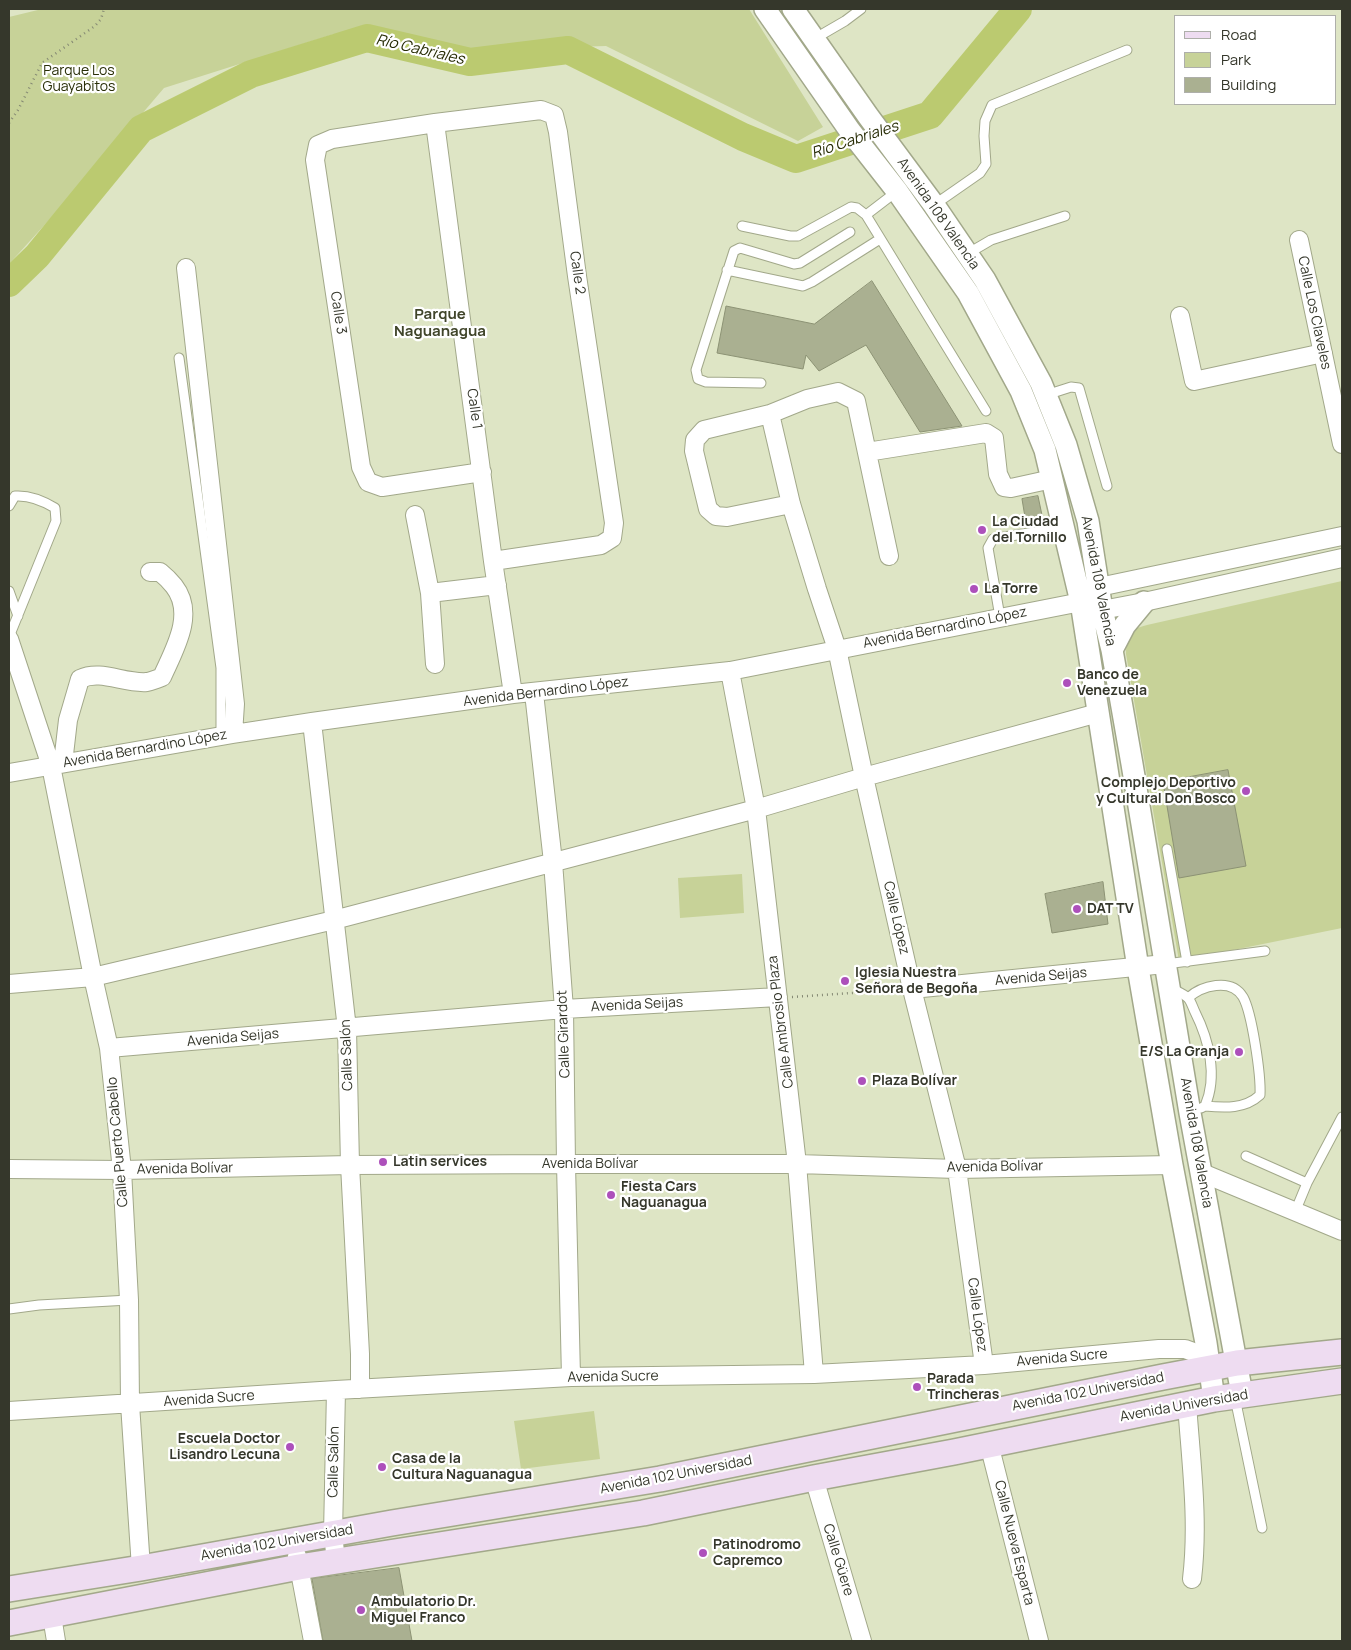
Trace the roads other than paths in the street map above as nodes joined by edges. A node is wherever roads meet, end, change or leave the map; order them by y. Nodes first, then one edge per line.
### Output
1 (765, 9) edge
2 (793, 9) edge
3 (861, 9) edge
4 (814, 39) junction
5 (1127, 50) dead end
6 (435, 123) junction
7 (892, 185) junction
8 (934, 205) junction
9 (866, 215) junction
10 (1065, 216) dead end
11 (742, 226) dead end
12 (850, 232) dead end
13 (880, 239) junction
14 (1299, 240) dead end
15 (967, 254) junction
16 (186, 268) dead end
17 (727, 270) junction
18 (1180, 316) dead end
19 (1323, 353) junction
20 (179, 358) dead end
21 (761, 383) dead end
22 (1046, 395) junction
23 (986, 411) dead end
24 (770, 414) junction
25 (1342, 444) edge
26 (867, 452) junction
27 (482, 472) junction
28 (1052, 479) junction
29 (1107, 486) dead end
30 (790, 504) junction
31 (9, 506) edge
32 (415, 515) dead end
33 (1064, 527) junction
34 (1342, 536) edge
35 (889, 556) dead end
36 (1342, 558) edge
37 (493, 561) junction
38 (150, 572) dead end
39 (497, 585) junction
40 (1099, 587) junction
41 (9, 591) edge
42 (430, 593) junction
43 (1081, 602) junction
44 (1144, 602) junction
45 (1102, 610) junction
46 (18, 616) junction
47 (1000, 617) junction
48 (9, 638) edge
49 (837, 649) junction
50 (1112, 650) junction
51 (435, 664) dead end
52 (730, 671) junction
53 (534, 692) junction
54 (512, 694) junction
55 (1098, 713) junction
56 (312, 722) junction
57 (227, 735) junction
58 (57, 764) junction
59 (9, 773) edge
60 (864, 777) junction
61 (756, 809) junction
62 (1167, 849) dead end
63 (553, 862) junction
64 (334, 920) junction
65 (1265, 951) dead end
66 (1187, 962) junction
67 (1165, 964) junction
68 (1138, 968) junction
69 (93, 977) junction
70 (9, 984) edge
71 (1168, 986) junction
72 (912, 989) junction
73 (778, 998) junction
74 (1188, 998) junction
75 (564, 1009) junction
76 (347, 1029) junction
77 (109, 1048) junction
78 (1197, 1109) junction
79 (1342, 1117) edge
80 (1246, 1156) dead end
81 (566, 1164) junction
82 (797, 1164) junction
83 (350, 1165) junction
84 (1172, 1165) junction
85 (958, 1168) junction
86 (9, 1169) edge
87 (122, 1170) junction
88 (1200, 1172) junction
89 (1308, 1183) junction
90 (1295, 1212) junction
91 (1342, 1231) edge
92 (128, 1300) junction
93 (9, 1309) edge
94 (1342, 1352) edge
95 (1237, 1363) junction
96 (984, 1365) junction
97 (1210, 1368) junction
98 (814, 1374) junction
99 (571, 1377) junction
100 (1342, 1381) edge
101 (360, 1389) junction
102 (336, 1390) junction
103 (1230, 1396) junction
104 (130, 1404) junction
105 (1187, 1404) junction
106 (9, 1411) edge
107 (1027, 1436) joint
108 (989, 1444) junction
109 (814, 1478) junction
110 (1262, 1528) dead end
111 (332, 1534) junction
112 (294, 1540) junction
113 (336, 1561) junction
114 (299, 1567) junction
115 (141, 1568) junction
116 (1192, 1578) dead end
117 (9, 1589) edge
118 (52, 1616) junction
119 (9, 1624) edge
120 (56, 1641) edge
121 (313, 1641) edge
122 (862, 1641) edge
123 (1039, 1641) edge

1 - 7 street, Avenida 108 Valencia
2 - 4 street, Avenida 108 Valencia
3 - 4 lane
4 - 8 street, Avenida 108 Valencia
5 - 8 lane
6 - 27 street, Calle 1
6 - 27 street, Calle 3
6 - 37 street, Calle 2
7 - 9 lane
7 - 28 street, Avenida 108 Valencia
8 - 15 street, Avenida 108 Valencia
9 - 11 lane
9 - 13 lane
10 - 15 lane
12 - 17 lane
13 - 17 lane
13 - 23 lane
14 - 19 street, Calle Los Claveles
15 - 22 street, Avenida 108 Valencia
16 - 57 street
17 - 21 lane
18 - 19 street
19 - 25 street, Calle Los Claveles
20 - 57 lane
22 - 29 lane
22 - 40 street, Avenida 108 Valencia
24 - 26 street
24 - 30 street, Calle López
24 - 30 street
26 - 28 street
26 - 35 street
27 - 37 street, Calle 1
28 - 33 street, Avenida 108 Valencia
30 - 49 street, Calle López
31 - 46 lane
32 - 42 street
33 - 43 street, Avenida 108 Valencia
33 - 47 lane
34 - 40 street
36 - 44 street
37 - 39 street, Calle 1
38 - 58 street
39 - 42 street
39 - 54 street, Calle 1
40 - 43 street
40 - 45 street, Avenida 108 Valencia
41 - 46 lane
42 - 51 street
43 - 45 street
43 - 47 street, Avenida Bernardino López
43 - 55 street, Avenida 108 Valencia
44 - 45 street
44 - 50 street
45 - 50 street, Avenida 108 Valencia
46 - 48 lane
47 - 49 street, Avenida Bernardino López
48 - 58 street, Calle Puerto Cabello
49 - 52 street, Avenida Bernardino López
49 - 60 street, Calle López
50 - 67 street, Avenida 108 Valencia
52 - 53 street, Avenida Bernardino López
52 - 61 street, Calle Ambrosio Plaza
53 - 54 street, Avenida Bernardino López
53 - 63 street, Calle Girardot
54 - 56 street, Avenida Bernardino López
55 - 60 street
55 - 68 street, Avenida 108 Valencia
56 - 57 street, Avenida Bernardino López
56 - 64 street, Calle Salón
57 - 58 street, Avenida Bernardino López
58 - 59 street, Avenida Bernardino López
58 - 69 street, Calle Puerto Cabello
60 - 61 street
60 - 72 street, Calle López
61 - 63 street
61 - 73 street, Calle Ambrosio Plaza
62 - 66 lane
63 - 64 street
63 - 75 street, Calle Girardot
64 - 69 street
64 - 76 street, Calle Salón
65 - 66 lane
66 - 67 lane
67 - 68 street, Avenida Seijas
67 - 71 street, Avenida 108 Valencia
68 - 72 street, Avenida Seijas
68 - 84 street, Avenida 108 Valencia
69 - 70 street
69 - 77 street, Calle Puerto Cabello
71 - 74 lane
71 - 78 street, Avenida 108 Valencia
72 - 85 street, Calle López
73 - 75 street, Avenida Seijas
73 - 82 street, Calle Ambrosio Plaza
74 - 78 lane
74 - 78 lane
75 - 76 street, Avenida Seijas
75 - 81 street, Calle Girardot
76 - 77 street, Avenida Seijas
76 - 83 street, Calle Salón
77 - 87 street, Calle Puerto Cabello
78 - 88 street, Avenida 108 Valencia
79 - 89 lane
80 - 89 lane
81 - 82 street, Avenida Bolívar
81 - 83 street, Avenida Bolívar
81 - 99 street, Calle Girardot
82 - 85 street, Avenida Bolívar
82 - 98 street, Calle Ambrosio Plaza
83 - 87 street, Avenida Bolívar
83 - 101 street, Calle Salón
84 - 85 street, Avenida Bolívar
84 - 97 street, Avenida 108 Valencia
85 - 96 street, Calle López
86 - 87 street, Avenida Bolívar
87 - 92 street, Calle Puerto Cabello
88 - 90 street
88 - 95 street, Avenida 108 Valencia
89 - 90 lane
90 - 91 street
92 - 93 lane
92 - 104 street, Calle Puerto Cabello
94 - 95 main road, Avenida 102 Universidad
95 - 97 main road, Avenida 102 Universidad
95 - 103 street, Avenida 108 Valencia
96 - 97 street, Avenida Sucre
96 - 98 street, Avenida Sucre
97 - 103 street, Avenida 108 Valencia
97 - 111 main road, Avenida 102 Universidad
98 - 99 street, Avenida Sucre
99 - 101 street, Avenida Sucre
100 - 103 main road, Avenida Universidad
101 - 102 street, Avenida Sucre
102 - 104 street, Avenida Sucre
102 - 111 street, Calle Salón
103 - 105 main road, Avenida Universidad
103 - 110 lane
104 - 106 street, Avenida Sucre
104 - 115 street, Calle Puerto Cabello
105 - 107 main road, Avenida Universidad
105 - 116 street
107 - 108 main road, Avenida 102 Universidad
108 - 109 main road, Avenida 102 Universidad
108 - 123 street, Calle Nueva Esparta
109 - 113 main road, Avenida 102 Universidad
109 - 122 street, Calle Güere
111 - 112 main road, Avenida 102 Universidad
111 - 113 street
112 - 114 street
112 - 115 main road, Avenida 102 Universidad
113 - 114 main road, Avenida 102 Universidad
114 - 118 main road, Avenida 102 Universidad
114 - 121 street
115 - 117 main road, Avenida 102 Universidad
118 - 119 main road, Avenida 102 Universidad
118 - 120 street

